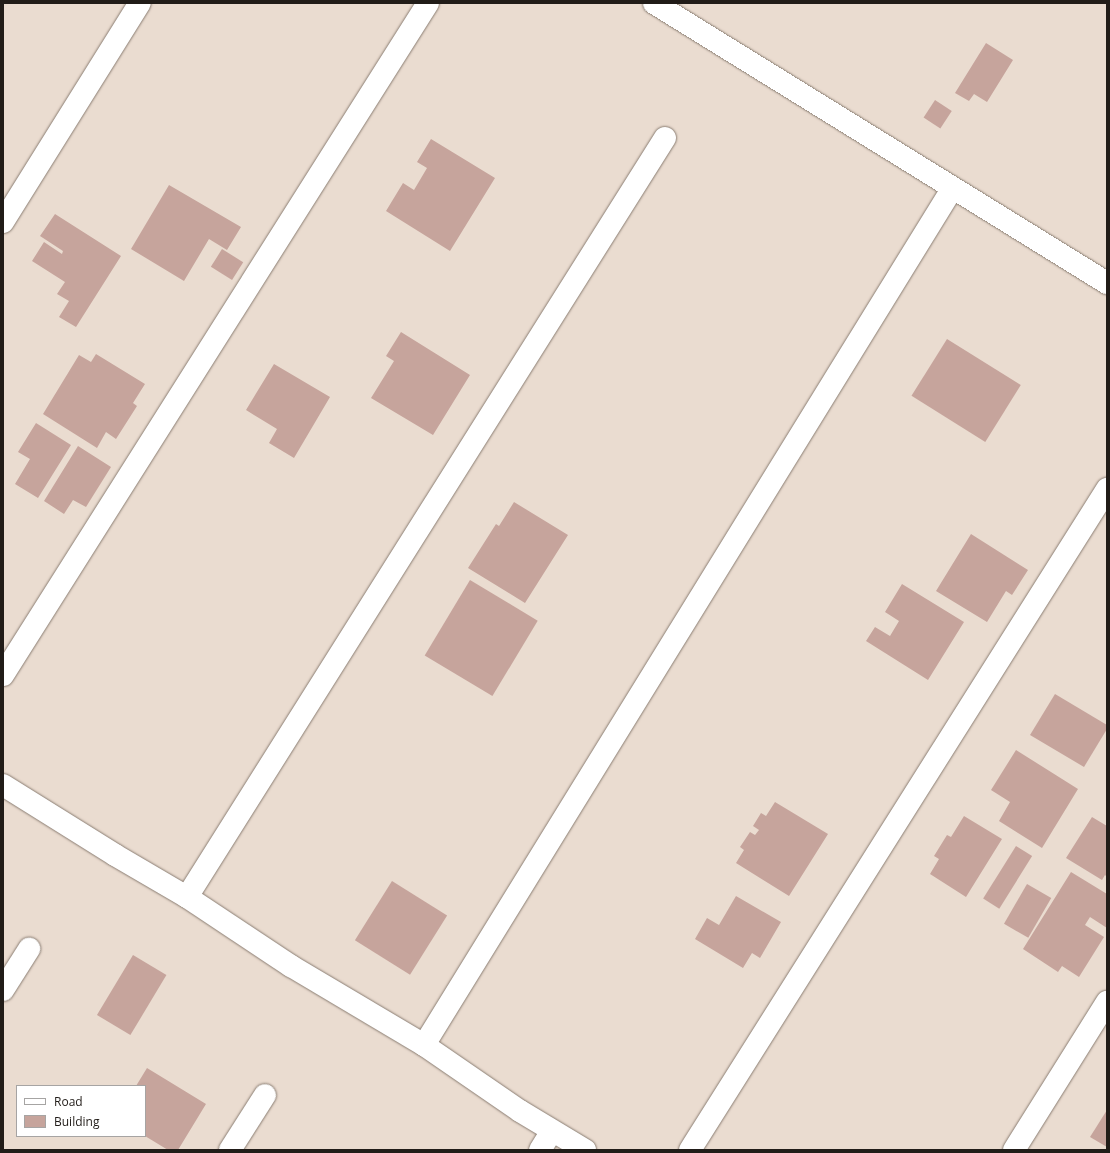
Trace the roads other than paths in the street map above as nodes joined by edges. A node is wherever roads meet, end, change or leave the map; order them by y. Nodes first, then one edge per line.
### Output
1 (140, 3) edge
2 (428, 3) edge
3 (654, 3) edge
4 (665, 138) dead end
5 (952, 189) junction
6 (3, 222) edge
7 (1107, 283) edge
8 (1107, 489) edge
9 (3, 675) edge
10 (3, 785) edge
11 (187, 897) junction
12 (29, 949) dead end
13 (3, 990) edge
14 (1107, 1002) edge
15 (424, 1045) junction
16 (265, 1095) dead end
17 (552, 1130) junction
18 (230, 1150) edge
19 (540, 1150) edge
20 (585, 1150) edge
21 (690, 1150) edge
22 (1014, 1150) edge

1 - 6 street
2 - 9 street
3 - 5 street
4 - 11 street
5 - 7 street
5 - 15 street
8 - 21 street
10 - 11 street
11 - 15 street
12 - 13 street
14 - 22 street
15 - 17 street
16 - 18 street
17 - 19 street
17 - 20 street

